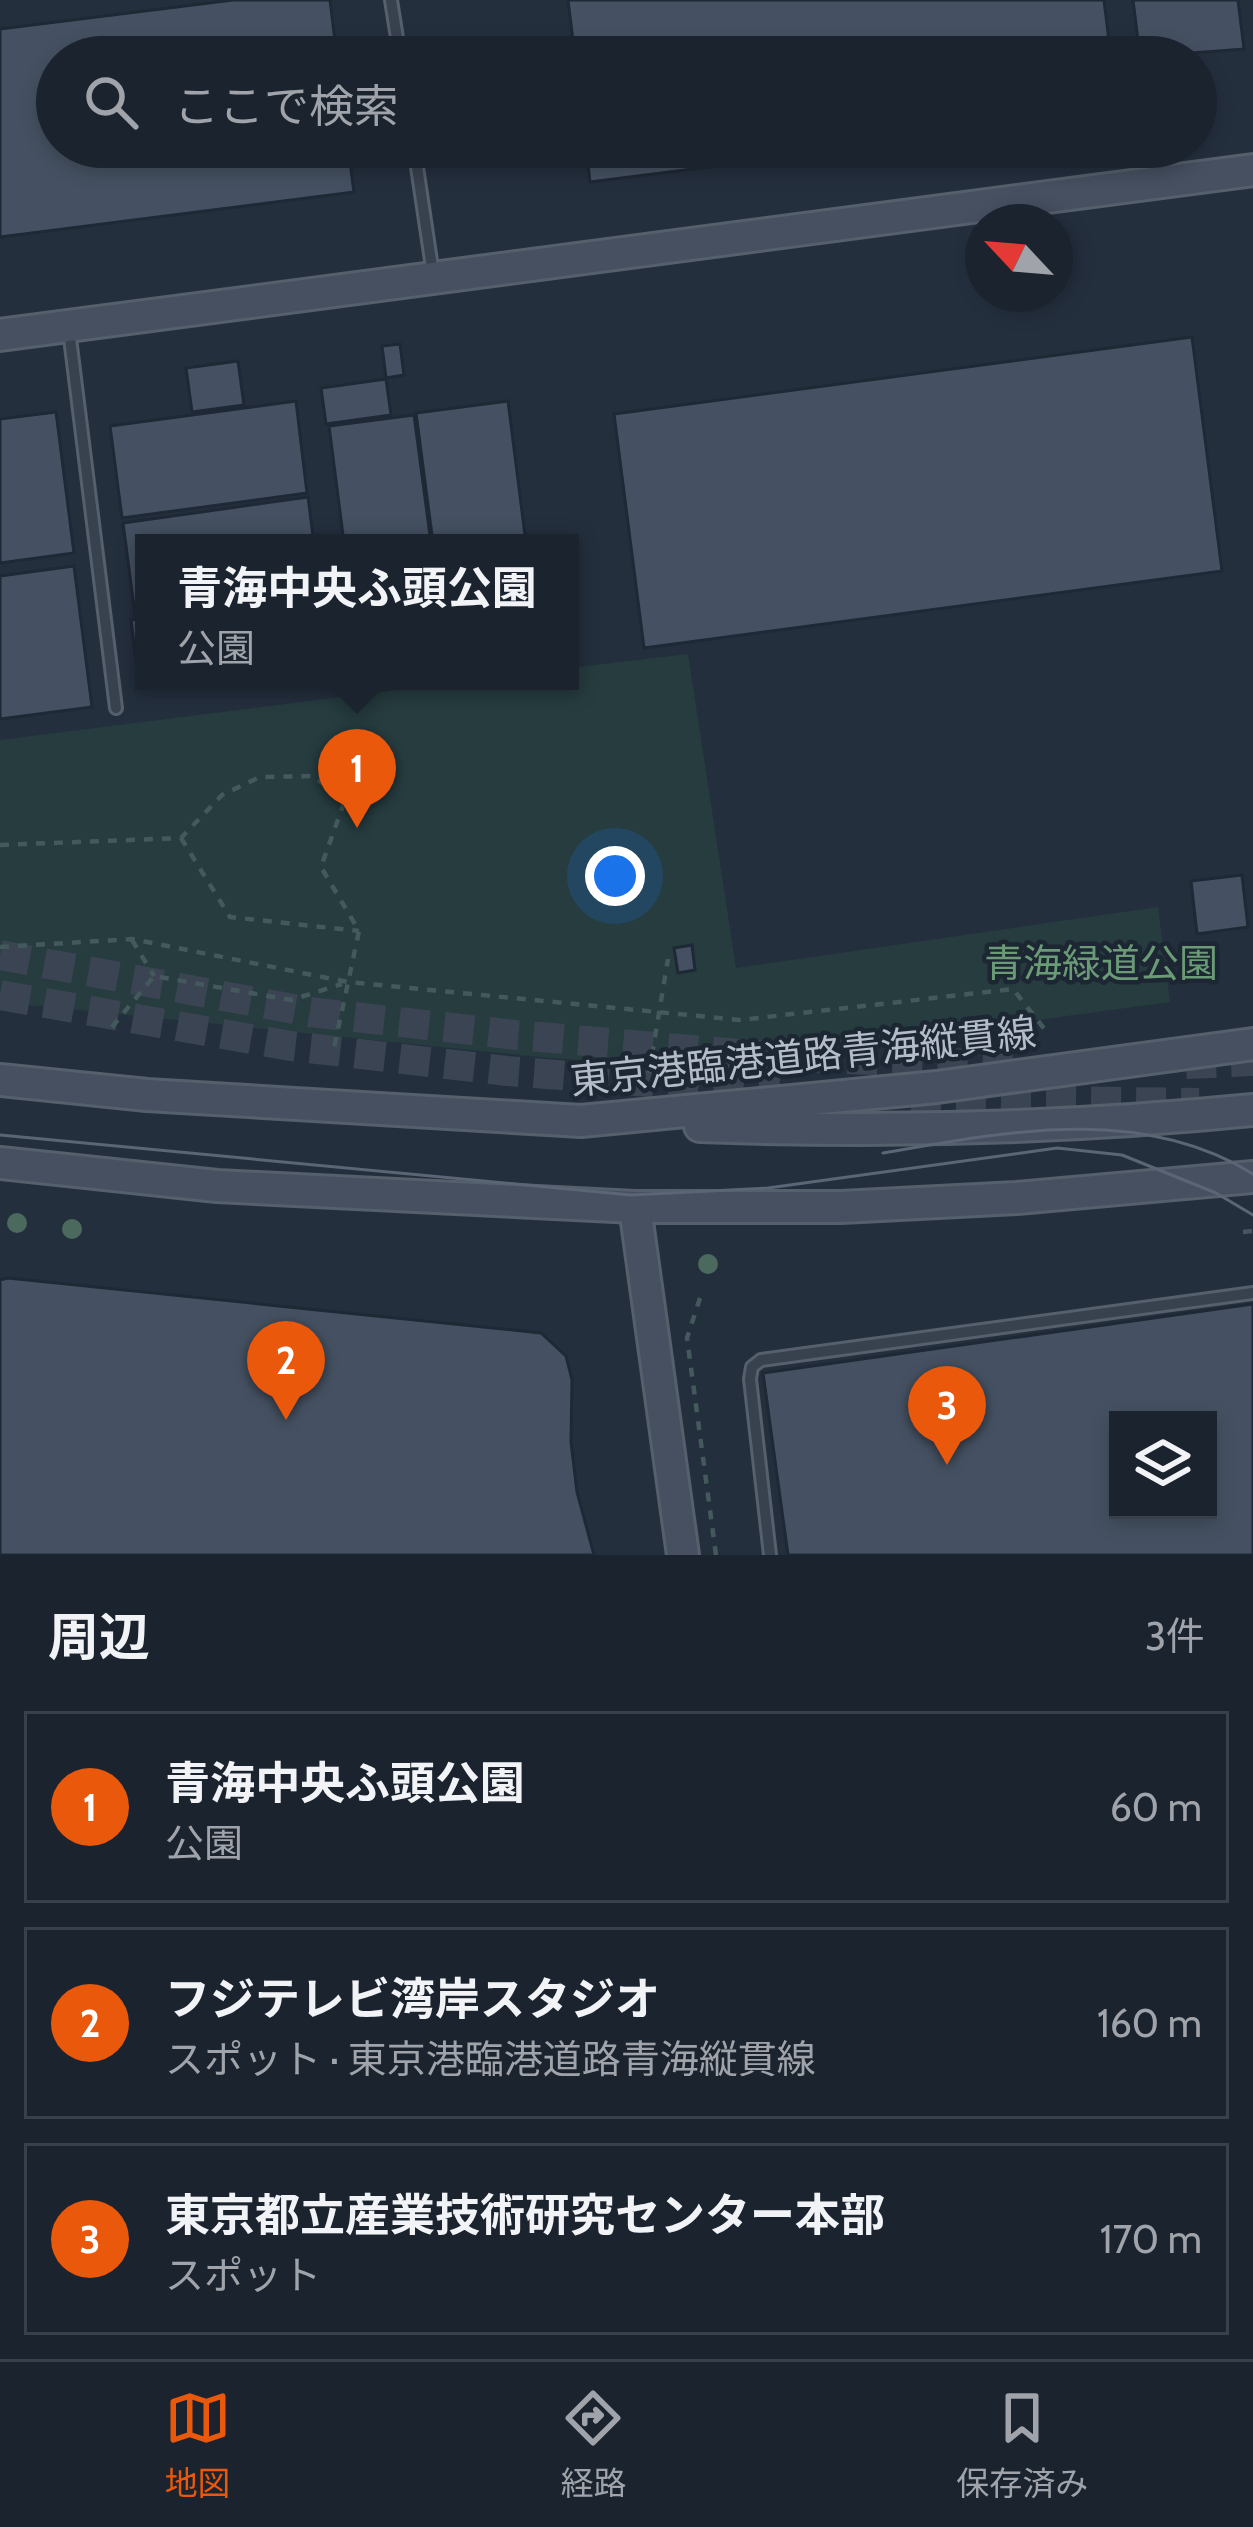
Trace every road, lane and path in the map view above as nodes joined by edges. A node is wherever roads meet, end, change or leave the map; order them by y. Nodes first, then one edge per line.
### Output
1 (392, 0) edge
2 (397, 36) edge
3 (417, 168) edge
4 (1253, 170) edge
5 (434, 278) junction
6 (69, 326) junction
7 (0, 335) edge
8 (116, 708) dead end
9 (181, 838) junction
10 (0, 845) edge
11 (358, 931) junction
12 (131, 939) junction
13 (0, 947) edge
14 (668, 959) dead end
15 (154, 976) junction
16 (348, 982) junction
17 (658, 1014) junction
18 (112, 1027) dead end
19 (1046, 1031) dead end
20 (1253, 1044) edge
21 (334, 1048) dead end
22 (649, 1073) dead end
23 (0, 1080) edge
24 (1253, 1110) edge
25 (580, 1121) junction
26 (0, 1163) edge
27 (1253, 1177) edge
28 (635, 1207) junction
29 (1253, 1231) edge
30 (1243, 1232) dead end
31 (1253, 1293) edge
32 (700, 1298) dead end
33 (683, 1555) edge
34 (716, 1555) edge
35 (770, 1555) edge

1 - 2 lane
3 - 5 lane
4 - 5 street
5 - 6 street
6 - 7 street
6 - 8 lane
9 - 10 path
9 - 11 path
9 - 11 path
11 - 16 path
12 - 13 path
12 - 15 path
12 - 16 path
14 - 17 path
15 - 16 path
15 - 18 path
16 - 17 path
16 - 21 path
17 - 19 path
17 - 22 path
20 - 25 street, 東京港臨港道路青海縦貫線
23 - 25 street, 東京港臨港道路青海縦貫線
24 - 25 street
26 - 28 street
27 - 28 street
28 - 33 street
29 - 30 path
31 - 35 lane
32 - 34 path

